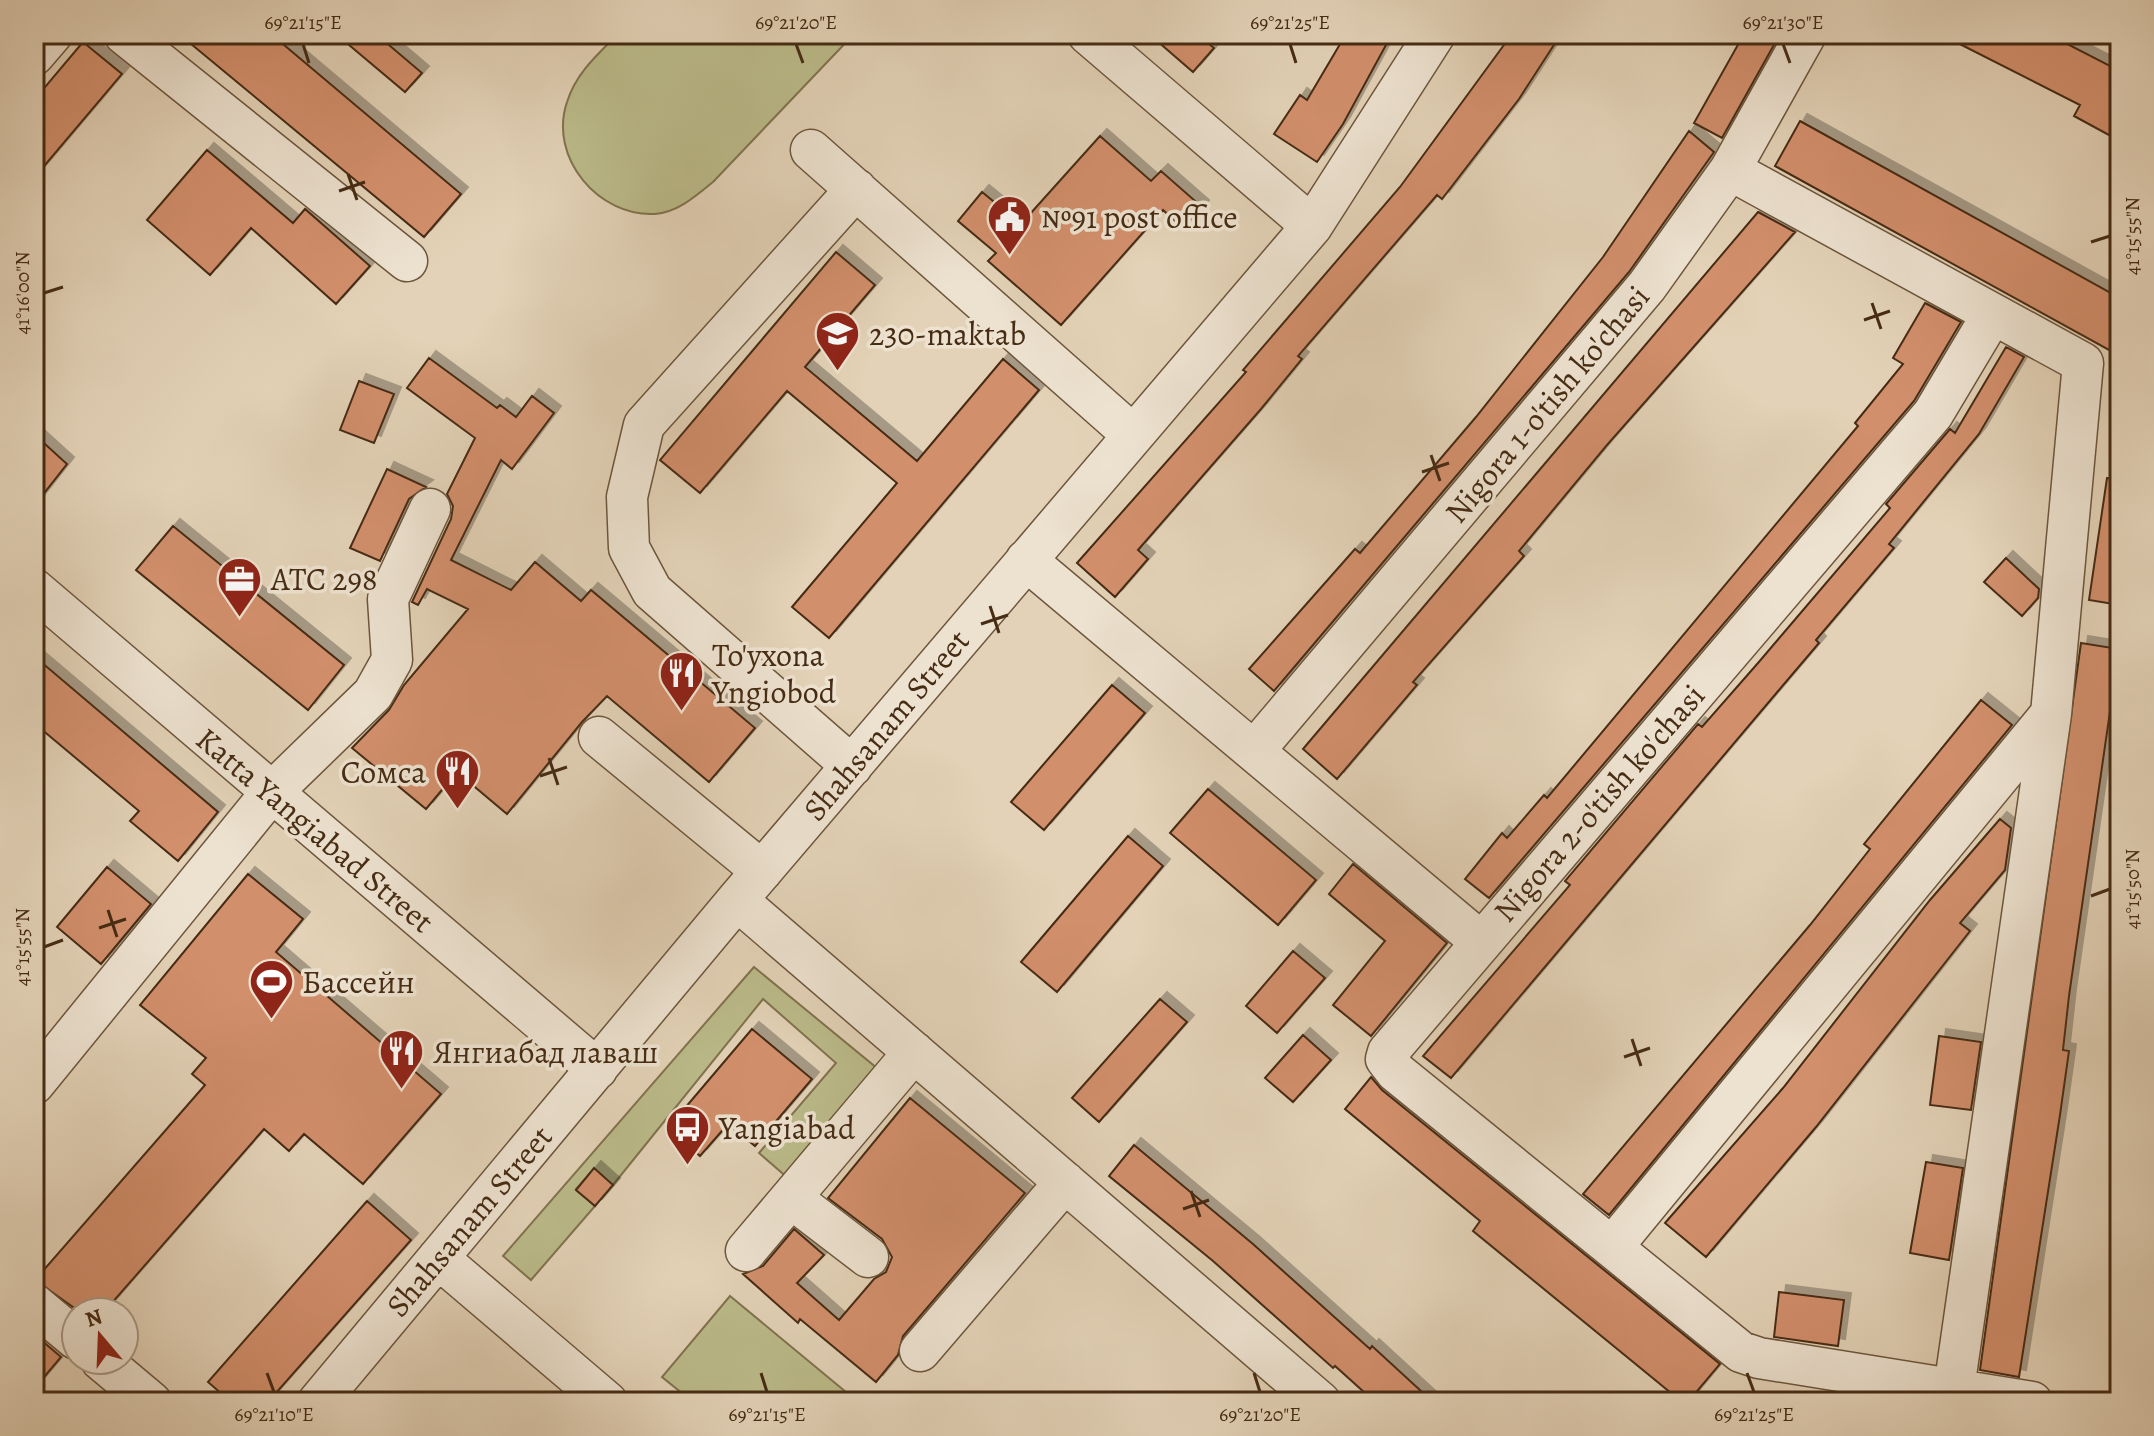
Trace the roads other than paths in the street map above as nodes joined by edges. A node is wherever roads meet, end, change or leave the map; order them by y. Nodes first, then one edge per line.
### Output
1 (52, 34) edge
2 (124, 34) edge
3 (1088, 34) edge
4 (1435, 34) edge
5 (1806, 34) edge
6 (34, 55) edge
7 (811, 150) dead end
8 (1730, 170) junction
9 (856, 189) junction
10 (1312, 226) junction
11 (407, 261) dead end
12 (1992, 315) junction
13 (1133, 435) junction
14 (430, 509) dead end
15 (1026, 560) junction
16 (34, 589) edge
17 (2051, 714) junction
18 (599, 737) dead end
19 (1254, 751) junction
20 (852, 766) junction
21 (270, 794) junction
22 (750, 886) junction
23 (1480, 941) junction
24 (914, 1052) junction
25 (597, 1069) junction
26 (34, 1084) edge
27 (1065, 1182) junction
28 (791, 1198) junction
29 (1613, 1246) junction
30 (746, 1251) dead end
31 (868, 1257) dead end
32 (438, 1258) junction
33 (34, 1304) edge
34 (60, 1326) edge
35 (920, 1351) dead end
36 (120, 1376) edge
37 (1954, 1389) junction
38 (151, 1402) edge
39 (318, 1402) edge
40 (607, 1402) edge
41 (1320, 1402) edge
42 (2032, 1402) edge

1 - 6 street
2 - 11 street
3 - 10 street
4 - 10 street, Shahsanam Street
5 - 8 street, Nigora 1-o'tish ko'chasi
7 - 9 street
8 - 12 street
8 - 19 street, Nigora 1-o'tish ko'chasi
9 - 13 street
9 - 20 street
10 - 13 street, Shahsanam Street
12 - 17 street
12 - 23 street, Nigora 2-o'tish ko'chasi
13 - 15 street, Shahsanam Street
14 - 21 street
15 - 19 street
15 - 20 street, Shahsanam Street
16 - 21 street, Katta Yangiabad Street
17 - 29 street
17 - 37 street
18 - 22 street
19 - 23 street
20 - 22 street, Shahsanam Street
21 - 25 street, Katta Yangiabad Street
21 - 26 street
22 - 24 street
22 - 25 street, Shahsanam Street
23 - 29 street, Nigora 2-o'tish ko'chasi
24 - 27 street
24 - 28 street
25 - 32 street, Shahsanam Street
27 - 35 street
27 - 41 street
28 - 30 street
28 - 31 street
29 - 37 street, Nigora 2-o'tish ko'chasi
32 - 39 street, Shahsanam Street
32 - 40 street
33 - 34 street
36 - 38 street
37 - 42 street, Nigora 2-o'tish ko'chasi

